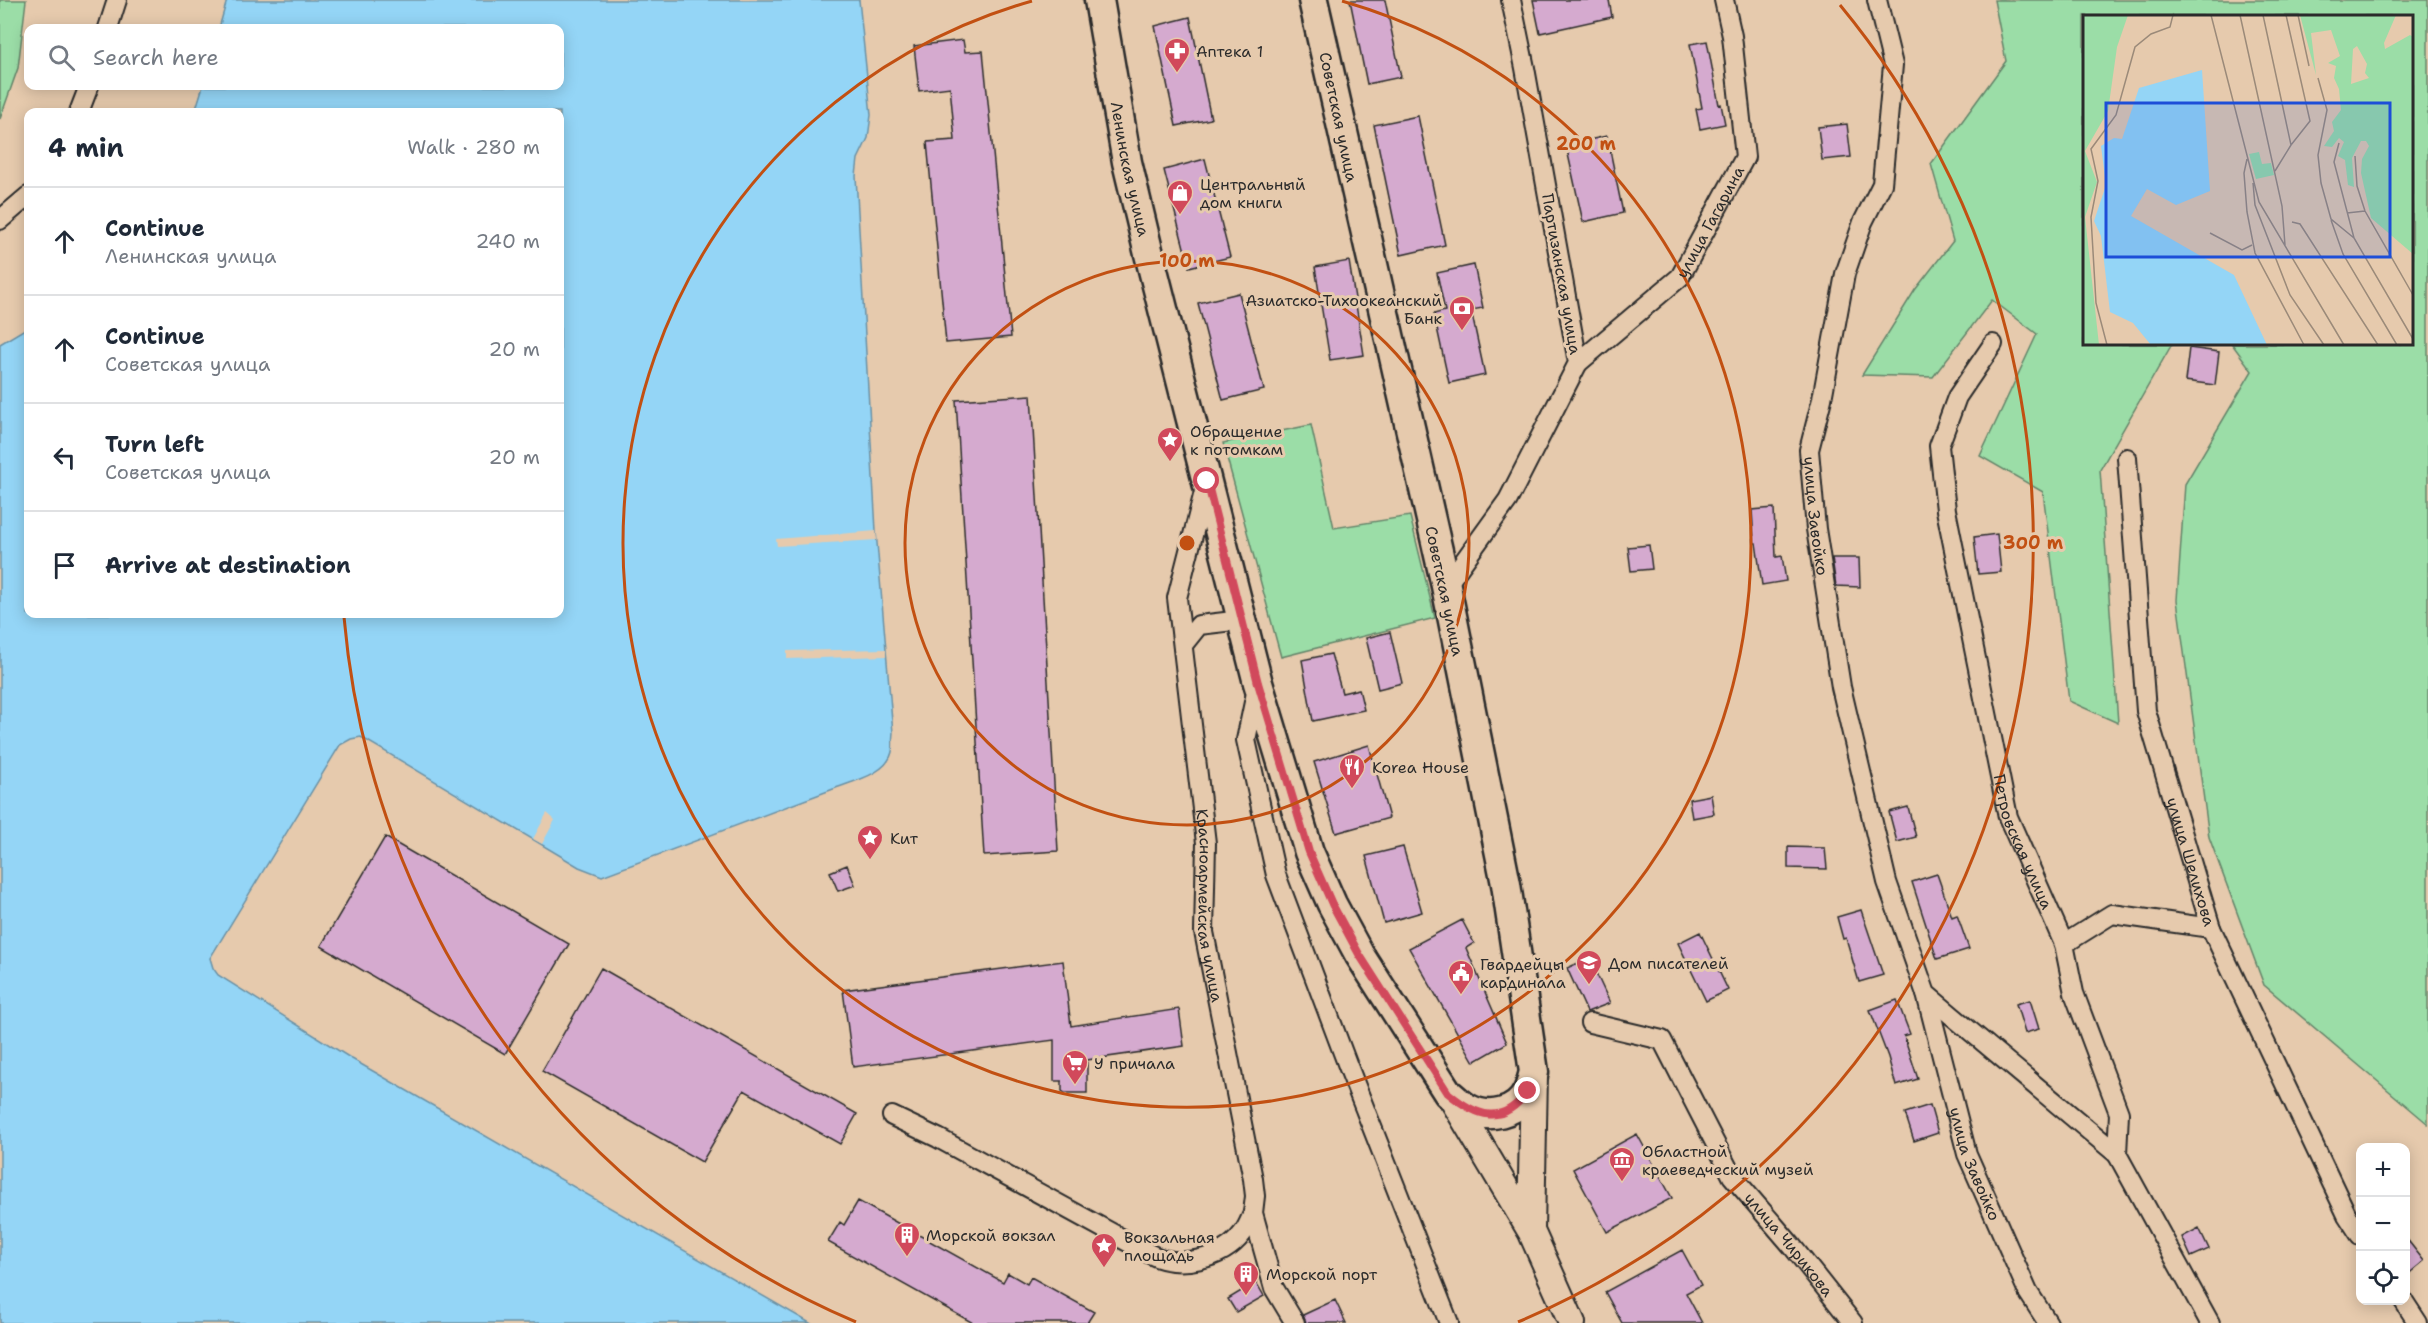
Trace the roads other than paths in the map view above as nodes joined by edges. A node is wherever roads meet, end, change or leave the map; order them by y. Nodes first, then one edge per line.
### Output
1 (117, 0) edge
2 (1099, 0) edge
3 (1313, 0) edge
4 (1511, 0) edge
5 (1724, 0) edge
6 (1877, 0) edge
7 (109, 24) edge
8 (87, 90) edge
9 (81, 108) edge
10 (24, 199) edge
11 (0, 220) edge
12 (1993, 344) dead end
13 (1578, 363) junction
14 (2127, 458) dead end
15 (1207, 481) junction
16 (1446, 586) junction
17 (1242, 620) junction
18 (1183, 645) junction
19 (1258, 683) junction
20 (2211, 928) junction
21 (2064, 944) junction
22 (1926, 994) junction
23 (1590, 1023) dead end
24 (1534, 1072) junction
25 (1448, 1093) junction
26 (892, 1116) dead end
27 (2117, 1154) junction
28 (1254, 1213) junction
29 (2356, 1228) edge
30 (1531, 1231) junction
31 (2406, 1305) edge
32 (1295, 1323) edge
33 (1449, 1323) edge
34 (1572, 1323) edge
35 (1853, 1323) edge
36 (2048, 1323) edge
37 (2210, 1323) edge
38 (2418, 1323) edge

1 - 7 street
2 - 15 main road, Ленинская улица
3 - 16 main road, Советская улица
4 - 13 street, Партизанская улица
5 - 13 street, улица Гагарина
6 - 22 street, улица Завойко
8 - 9 street
10 - 11 street
12 - 21 street, Петровская улица
13 - 16 street, Партизанская улица
14 - 20 street, улица Шелихова
15 - 17 main road, Ленинская улица
15 - 18 street, Красноармейская улица
16 - 24 main road, Советская улица
17 - 18 street
17 - 19 main road, Ленинская улица
18 - 28 street, Красноармейская улица
19 - 25 main road, Ленинская улица
19 - 33 street
20 - 21 street
20 - 29 street, улица Шелихова
21 - 27 street, Петровская улица
22 - 27 street
22 - 36 street, улица Завойко
23 - 35 street, улица Чирикова
24 - 25 main road
24 - 30 main road, Ленинская улица
25 - 30 main road, Ленинская улица
26 - 28 street
27 - 37 street
28 - 32 street, Красноармейская улица
30 - 34 main road, Ленинская улица
31 - 38 street

